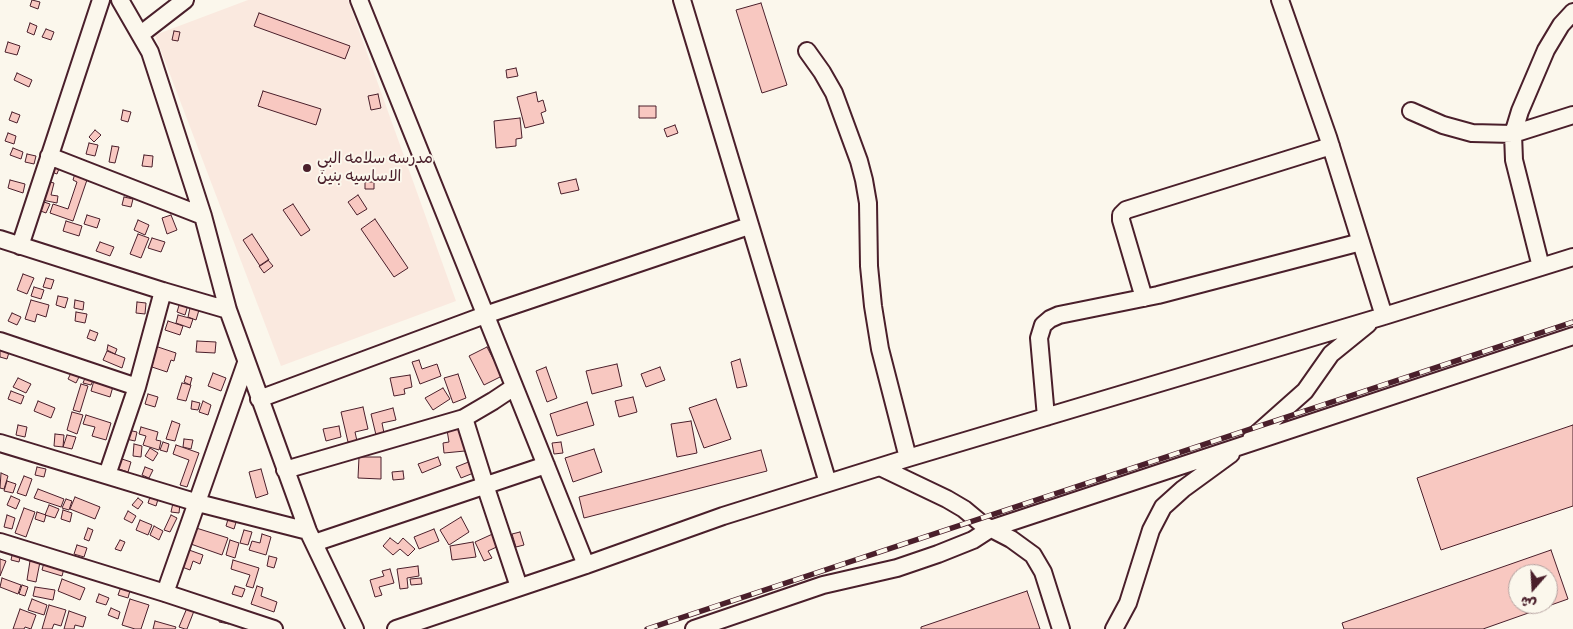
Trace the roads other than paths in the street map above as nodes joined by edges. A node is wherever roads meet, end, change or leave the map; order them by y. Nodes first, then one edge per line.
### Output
1 (101, 0) edge
2 (120, 0) edge
3 (185, 0) edge
4 (359, 0) edge
5 (682, 0) edge
6 (1280, 0) edge
7 (1573, 12) edge
8 (140, 34) junction
9 (807, 51) dead end
10 (1411, 112) dead end
11 (1573, 115) edge
12 (1513, 134) junction
13 (1331, 146) junction
14 (49, 156) junction
15 (203, 216) junction
16 (750, 226) junction
17 (0, 239) edge
18 (1361, 242) junction
19 (20, 246) junction
20 (1573, 257) edge
21 (1541, 267) junction
22 (163, 291) junction
23 (1144, 298) junction
24 (228, 310) junction
25 (485, 315) junction
26 (1380, 317) junction
27 (1573, 336) edge
28 (0, 341) edge
29 (246, 363) junction
30 (514, 386) junction
31 (137, 387) junction
32 (259, 398) junction
33 (464, 418) junction
34 (1046, 418) junction
35 (0, 442) edge
36 (1244, 444) junction
37 (908, 458) junction
38 (546, 466) junction
39 (880, 467) junction
40 (285, 470) junction
41 (107, 475) junction
42 (828, 483) junction
43 (485, 486) junction
44 (198, 503) junction
45 (990, 529) junction
46 (311, 537) junction
47 (0, 542) edge
48 (586, 565) junction
49 (519, 587) junction
50 (165, 593) junction
51 (274, 629) edge
52 (355, 629) edge
53 (396, 629) edge
54 (694, 629) edge
55 (1061, 629) edge
56 (1114, 629) edge

1 - 14 street
2 - 8 street
3 - 8 street
4 - 25 street
5 - 16 street
6 - 13 street
7 - 12 street
8 - 15 street
9 - 37 street
10 - 12 street
11 - 12 street
12 - 21 street
13 - 18 street
13 - 23 street
14 - 15 street
14 - 19 street
15 - 24 street
16 - 25 street
16 - 42 street
17 - 19 street
18 - 23 street
18 - 26 street
19 - 22 street
20 - 21 street
21 - 26 street
22 - 24 street
22 - 31 street
23 - 34 street
24 - 29 street
25 - 30 street
25 - 32 street
26 - 34 street
26 - 36 street
27 - 36 street
28 - 31 street
29 - 32 street
29 - 44 street
30 - 33 street
30 - 38 street
31 - 41 street
32 - 40 street
33 - 40 street
33 - 43 street
34 - 37 street
35 - 41 street
36 - 45 street
36 - 56 street
37 - 39 street
38 - 43 street
38 - 48 street
39 - 42 street
39 - 45 street
40 - 46 street
41 - 44 street
42 - 48 street
43 - 46 street
43 - 49 street
44 - 46 street
44 - 50 street
45 - 54 street
45 - 55 street
46 - 52 street
47 - 50 street
48 - 49 street
49 - 53 street
50 - 51 street

